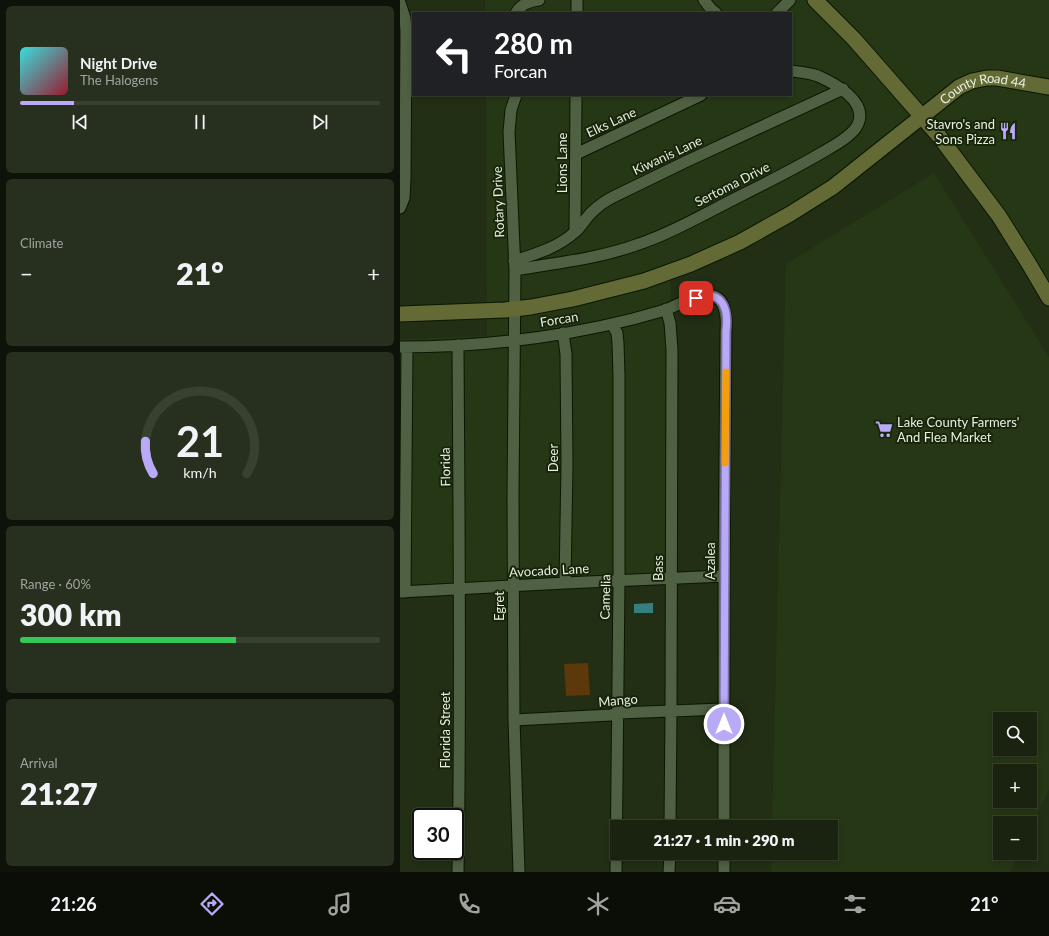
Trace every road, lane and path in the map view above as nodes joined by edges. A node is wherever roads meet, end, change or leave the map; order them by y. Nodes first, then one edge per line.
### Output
1 (539, 0) edge
2 (577, 0) edge
3 (704, 0) edge
4 (790, 0) edge
5 (815, 0) edge
6 (400, 3) edge
7 (517, 12) edge
8 (577, 12) edge
9 (715, 12) edge
10 (778, 12) edge
11 (792, 71) edge
12 (1049, 87) edge
13 (843, 89) junction
14 (516, 96) edge
15 (576, 96) edge
16 (699, 96) edge
17 (922, 116) junction
18 (576, 154) junction
19 (400, 208) edge
20 (576, 232) junction
21 (514, 265) junction
22 (718, 298) joint
23 (1049, 298) edge
24 (514, 308) junction
25 (666, 309) junction
26 (400, 314) edge
27 (612, 324) junction
28 (563, 333) junction
29 (514, 340) junction
30 (458, 345) junction
31 (403, 347) edge
32 (724, 576) junction
33 (672, 579) junction
34 (619, 581) junction
35 (565, 583) junction
36 (513, 586) junction
37 (460, 589) junction
38 (403, 592) edge
39 (724, 709) junction
40 (671, 711) junction
41 (618, 713) junction
42 (514, 720) junction
43 (670, 820) edge
44 (724, 820) edge
45 (670, 860) edge
46 (724, 860) edge
47 (458, 872) edge
48 (519, 872) edge
49 (616, 872) edge
50 (669, 872) edge
51 (724, 872) edge

1 - 7 street
2 - 8 street
3 - 9 street
4 - 10 street
5 - 17 main road
6 - 19 street
11 - 13 street, Sertoma Drive
12 - 17 main road, County Road 44
13 - 20 street, Kiwanis Lane
13 - 21 street, Sertoma Drive
14 - 21 street, Rotary Drive
15 - 18 street, Lions Lane
16 - 18 street, Elks Lane
17 - 23 main road
17 - 24 main road, County Road 44
18 - 20 street, Lions Lane
20 - 21 street, Kiwanis Lane
21 - 24 street, Rotary Drive
22 - 25 street, Forcan
22 - 32 street, Azalea
24 - 26 main road, County Road 44
24 - 29 street, Egret
25 - 27 street, Forcan
25 - 33 street, Bass
27 - 28 street, Forcan
27 - 34 street, Camelia
28 - 29 street, Forcan
28 - 35 street, Deer
29 - 30 street, Forcan
29 - 36 street, Egret
30 - 31 street, Forcan
30 - 37 street, Florida
31 - 38 street
32 - 33 street, Avocado Lane
32 - 39 street, Azalea
33 - 34 street, Avocado Lane
33 - 40 street, Bass
34 - 35 street, Avocado Lane
34 - 41 street, Camelia
35 - 36 street, Avocado Lane
36 - 37 street, Avocado Lane
36 - 42 street, Egret
37 - 38 street, Avocado Lane
37 - 47 street, Florida Street
39 - 40 street, Mango
39 - 44 street, Azalea
40 - 41 street, Mango
40 - 43 street, Bass
41 - 42 street, Mango
41 - 49 street, Camelia
42 - 48 street, Egret
45 - 50 street
46 - 51 street

